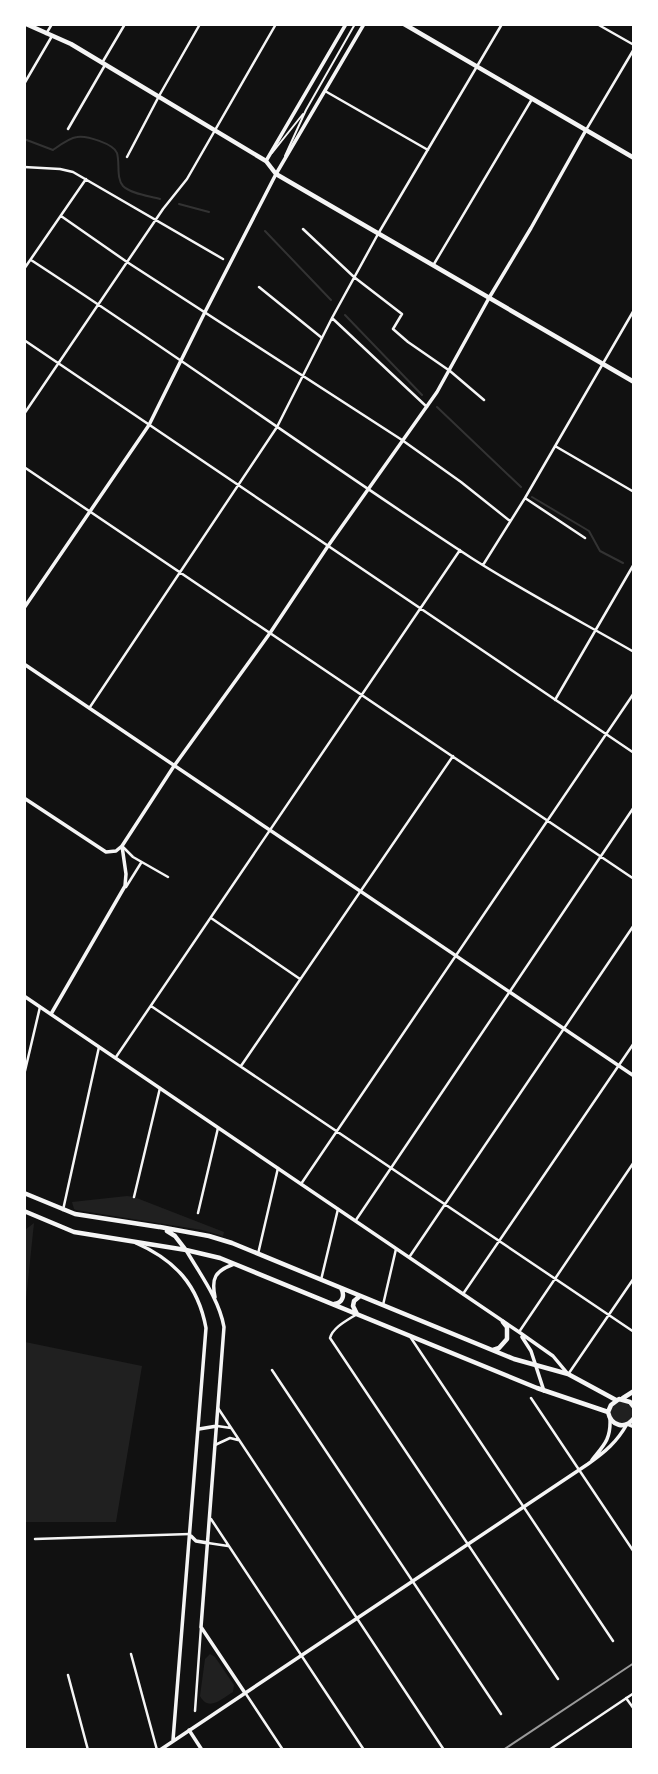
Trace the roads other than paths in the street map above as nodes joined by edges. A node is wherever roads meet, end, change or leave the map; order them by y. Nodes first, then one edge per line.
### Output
1 (26, 24) edge
2 (52, 24) edge
3 (124, 24) edge
4 (200, 24) edge
5 (276, 24) edge
6 (346, 24) edge
7 (355, 24) edge
8 (364, 24) edge
9 (404, 24) edge
10 (502, 24) edge
11 (597, 24) edge
12 (49, 35) junction
13 (634, 47) edge
14 (104, 64) junction
15 (477, 67) junction
16 (25, 84) edge
17 (325, 91) junction
18 (159, 96) junction
19 (532, 99) junction
20 (306, 110) junction
21 (68, 129) dead end
22 (215, 130) junction
23 (586, 130) junction
24 (428, 150) junction
25 (127, 157) dead end
26 (634, 158) edge
27 (266, 161) junction
28 (24, 167) edge
29 (276, 174) junction
30 (86, 179) junction
31 (61, 216) junction
32 (155, 220) junction
33 (303, 229) dead end
34 (378, 233) junction
35 (223, 259) dead end
36 (31, 260) junction
37 (127, 262) junction
38 (433, 265) junction
39 (24, 269) edge
40 (354, 277) junction
41 (259, 287) dead end
42 (489, 298) junction
43 (99, 304) junction
44 (634, 310) edge
45 (205, 313) junction
46 (332, 318) junction
47 (322, 338) junction
48 (24, 340) edge
49 (181, 362) junction
50 (59, 363) junction
51 (602, 364) junction
52 (450, 371) junction
53 (303, 376) junction
54 (634, 382) edge
55 (484, 400) dead end
56 (427, 407) junction
57 (24, 414) edge
58 (149, 425) junction
59 (277, 427) junction
60 (402, 440) junction
61 (555, 446) junction
62 (24, 467) edge
63 (238, 485) junction
64 (368, 488) junction
65 (634, 492) edge
66 (525, 498) junction
67 (91, 511) junction
68 (510, 521) junction
69 (585, 538) dead end
70 (328, 546) junction
71 (460, 550) junction
72 (634, 564) edge
73 (483, 565) junction
74 (180, 572) junction
75 (24, 608) edge
76 (421, 609) junction
77 (595, 629) junction
78 (270, 633) junction
79 (634, 652) edge
80 (24, 664) edge
81 (634, 693) edge
82 (362, 695) junction
83 (555, 699) junction
84 (89, 708) junction
85 (606, 734) junction
86 (634, 753) edge
87 (453, 756) junction
88 (174, 766) junction
89 (26, 800) edge
90 (634, 807) edge
91 (547, 820) junction
92 (270, 831) junction
93 (122, 846) junction
94 (601, 856) junction
95 (142, 863) junction
96 (168, 877) dead end
97 (634, 878) edge
98 (360, 891) junction
99 (122, 893) junction
100 (211, 918) junction
101 (634, 925) edge
102 (456, 956) junction
103 (300, 979) junction
104 (509, 992) junction
105 (24, 996) edge
106 (151, 1006) junction
107 (40, 1007) junction
108 (51, 1014) junction
109 (564, 1029) junction
110 (634, 1043) edge
111 (99, 1047) junction
112 (116, 1058) junction
113 (618, 1066) junction
114 (240, 1067) junction
115 (24, 1075) edge
116 (634, 1076) edge
117 (160, 1088) junction
118 (218, 1128) junction
119 (336, 1132) junction
120 (634, 1162) edge
121 (278, 1168) junction
122 (391, 1168) junction
123 (301, 1184) junction
124 (24, 1193) edge
125 (134, 1196) dead end
126 (444, 1205) junction
127 (338, 1209) junction
128 (63, 1210) junction
129 (24, 1211) edge
130 (198, 1213) dead end
131 (355, 1221) junction
132 (160, 1227) junction
133 (134, 1242) junction
134 (499, 1242) junction
135 (396, 1249) junction
136 (186, 1250) junction
137 (258, 1254) junction
138 (409, 1257) junction
139 (234, 1264) junction
140 (634, 1278) edge
141 (555, 1279) junction
142 (321, 1280) junction
143 (341, 1288) junction
144 (463, 1294) junction
145 (361, 1296) junction
146 (215, 1300) junction
147 (333, 1304) junction
148 (383, 1305) junction
149 (357, 1314) junction
150 (608, 1315) junction
151 (503, 1322) junction
152 (519, 1332) junction
153 (634, 1332) edge
154 (409, 1336) junction
155 (426, 1343) junction
156 (493, 1350) junction
157 (421, 1353) junction
158 (535, 1365) junction
159 (272, 1370) dead end
160 (568, 1374) junction
161 (544, 1391) junction
162 (634, 1391) edge
163 (531, 1398) dead end
164 (619, 1400) junction
165 (634, 1407) edge
166 (218, 1408) junction
167 (608, 1412) junction
168 (634, 1418) edge
169 (610, 1419) junction
170 (627, 1424) junction
171 (217, 1426) junction
172 (634, 1427) edge
173 (231, 1428) junction
174 (199, 1429) junction
175 (239, 1441) junction
176 (215, 1445) junction
177 (588, 1464) junction
178 (579, 1470) junction
179 (523, 1507) junction
180 (210, 1517) junction
181 (190, 1534) junction
182 (35, 1539) dead end
183 (208, 1543) junction
184 (468, 1544) junction
185 (228, 1546) junction
186 (634, 1552) edge
187 (412, 1581) junction
188 (356, 1618) junction
189 (201, 1627) junction
190 (613, 1641) dead end
191 (131, 1654) dead end
192 (301, 1655) junction
193 (68, 1675) dead end
194 (558, 1679) dead end
195 (245, 1693) junction
196 (634, 1693) edge
197 (626, 1698) junction
198 (634, 1709) edge
199 (195, 1711) dead end
200 (501, 1714) dead end
201 (189, 1730) junction
202 (173, 1740) junction
203 (88, 1749) edge
204 (158, 1749) edge
205 (202, 1749) edge
206 (283, 1749) edge
207 (364, 1749) edge
208 (443, 1749) edge
209 (549, 1749) edge

1 - 12 main road
2 - 12 street
3 - 14 street
4 - 18 street
5 - 22 street
6 - 27 street
7 - 20 lane
8 - 17 street
9 - 15 main road
10 - 15 street
11 - 13 street
12 - 14 main road
12 - 16 street
13 - 23 street
14 - 18 main road
14 - 21 street
15 - 19 main road
15 - 24 street
17 - 24 street
17 - 29 street
18 - 22 main road
18 - 25 street
19 - 23 main road
19 - 38 street
20 - 27 lane
20 - 29 lane
22 - 27 main road
22 - 32 street
23 - 26 main road
23 - 42 street
24 - 34 street
27 - 29 main road
28 - 30 street
29 - 34 main road
29 - 45 street
30 - 31 street
30 - 32 street
31 - 36 street
31 - 37 street
32 - 35 street
32 - 37 street
33 - 40 street
34 - 38 main road
34 - 40 street
36 - 39 street
36 - 43 street
37 - 43 street
37 - 45 street
38 - 42 main road
40 - 46 street
40 - 52 street
41 - 47 street
42 - 51 main road
42 - 52 street
43 - 49 street
43 - 50 street
44 - 51 street
45 - 49 street
45 - 53 street
46 - 47 street
46 - 56 street
47 - 53 street
48 - 50 street
49 - 58 street
49 - 59 street
50 - 57 street
50 - 58 street
51 - 54 main road
51 - 61 street
52 - 55 street
52 - 56 street
53 - 59 street
53 - 60 street
56 - 60 street
58 - 63 street
58 - 67 street
59 - 63 street
59 - 64 street
60 - 64 street
60 - 68 street
61 - 65 street
61 - 66 street
62 - 67 street
63 - 70 street
63 - 74 street
64 - 70 street
64 - 71 street
66 - 68 street
66 - 69 street
67 - 74 street
67 - 75 street
68 - 73 street
70 - 76 street
70 - 78 street
71 - 73 street
71 - 76 street
72 - 77 street
73 - 77 street
74 - 78 street
74 - 84 street
76 - 82 street
76 - 83 street
77 - 79 street
77 - 83 street
78 - 82 street
78 - 88 street
80 - 84 street
81 - 85 street
82 - 87 street
82 - 92 street
83 - 85 street
84 - 88 street
85 - 86 street
85 - 91 street
87 - 91 street
87 - 98 street
88 - 92 street
88 - 93 street
89 - 93 street
90 - 94 street
91 - 94 street
91 - 102 street
92 - 98 street
92 - 100 street
93 - 95 street
93 - 99 street
94 - 97 street
94 - 104 street
95 - 96 street
95 - 99 street
98 - 102 street
98 - 103 street
99 - 108 street
100 - 103 street
100 - 106 street
101 - 109 street
102 - 104 street
102 - 119 street
103 - 114 street
104 - 109 street
104 - 122 street
105 - 107 street
106 - 112 street
106 - 114 street
107 - 108 street
107 - 115 street
108 - 111 street
109 - 113 street
109 - 126 street
110 - 113 street
111 - 112 street
111 - 128 street
112 - 117 street
113 - 116 street
113 - 134 street
114 - 119 street
117 - 118 street
117 - 125 street
118 - 121 street
118 - 130 street
119 - 122 street
119 - 123 street
120 - 141 street
121 - 123 street
121 - 137 street
122 - 126 street
122 - 131 street
123 - 127 street
124 - 128 main road
126 - 134 street
126 - 138 street
127 - 131 street
127 - 142 street
128 - 132 main road
129 - 133 main road
131 - 135 street
132 - 136 main road
132 - 137 main road
133 - 136 main road
133 - 174 street
134 - 141 street
134 - 144 street
135 - 138 street
135 - 148 street
136 - 139 main road
136 - 146 street
137 - 142 main road
138 - 144 street
139 - 146 street
139 - 147 main road
140 - 150 street
141 - 150 street
141 - 152 street
142 - 143 main road
143 - 145 main road
143 - 147 main road
144 - 151 street
145 - 148 main road
145 - 149 main road
146 - 166 street
147 - 149 main road
148 - 156 main road
149 - 154 main road
149 - 184 street
150 - 153 street
150 - 160 street
151 - 152 street
151 - 156 main road
152 - 158 street
152 - 160 street
154 - 155 main road
154 - 157 street
155 - 157 street
155 - 161 main road
156 - 158 main road
157 - 179 street
158 - 160 main road
158 - 161 street
159 - 187 street
160 - 164 main road
161 - 167 main road
162 - 164 main road
163 - 178 street
164 - 165 main road
164 - 167 main road
166 - 171 street
166 - 173 street
167 - 169 main road
168 - 170 main road
169 - 170 main road
169 - 177 street
170 - 172 street
170 - 177 street
171 - 173 street
171 - 174 street
171 - 176 street
173 - 175 street
174 - 181 street
175 - 176 street
175 - 188 street
176 - 180 street
177 - 178 street
178 - 179 street
178 - 186 street
179 - 184 street
179 - 190 street
180 - 183 street
180 - 185 street
181 - 182 street
181 - 183 street
181 - 202 street
183 - 185 street
183 - 189 street
184 - 187 street
184 - 194 street
185 - 192 street
187 - 188 street
187 - 200 street
188 - 192 street
188 - 208 street
189 - 195 street
189 - 199 street
191 - 204 street
192 - 195 street
192 - 207 street
193 - 203 street
195 - 201 street
195 - 206 street
196 - 197 street
197 - 198 street
197 - 209 street
201 - 202 street
201 - 205 street
202 - 204 street

